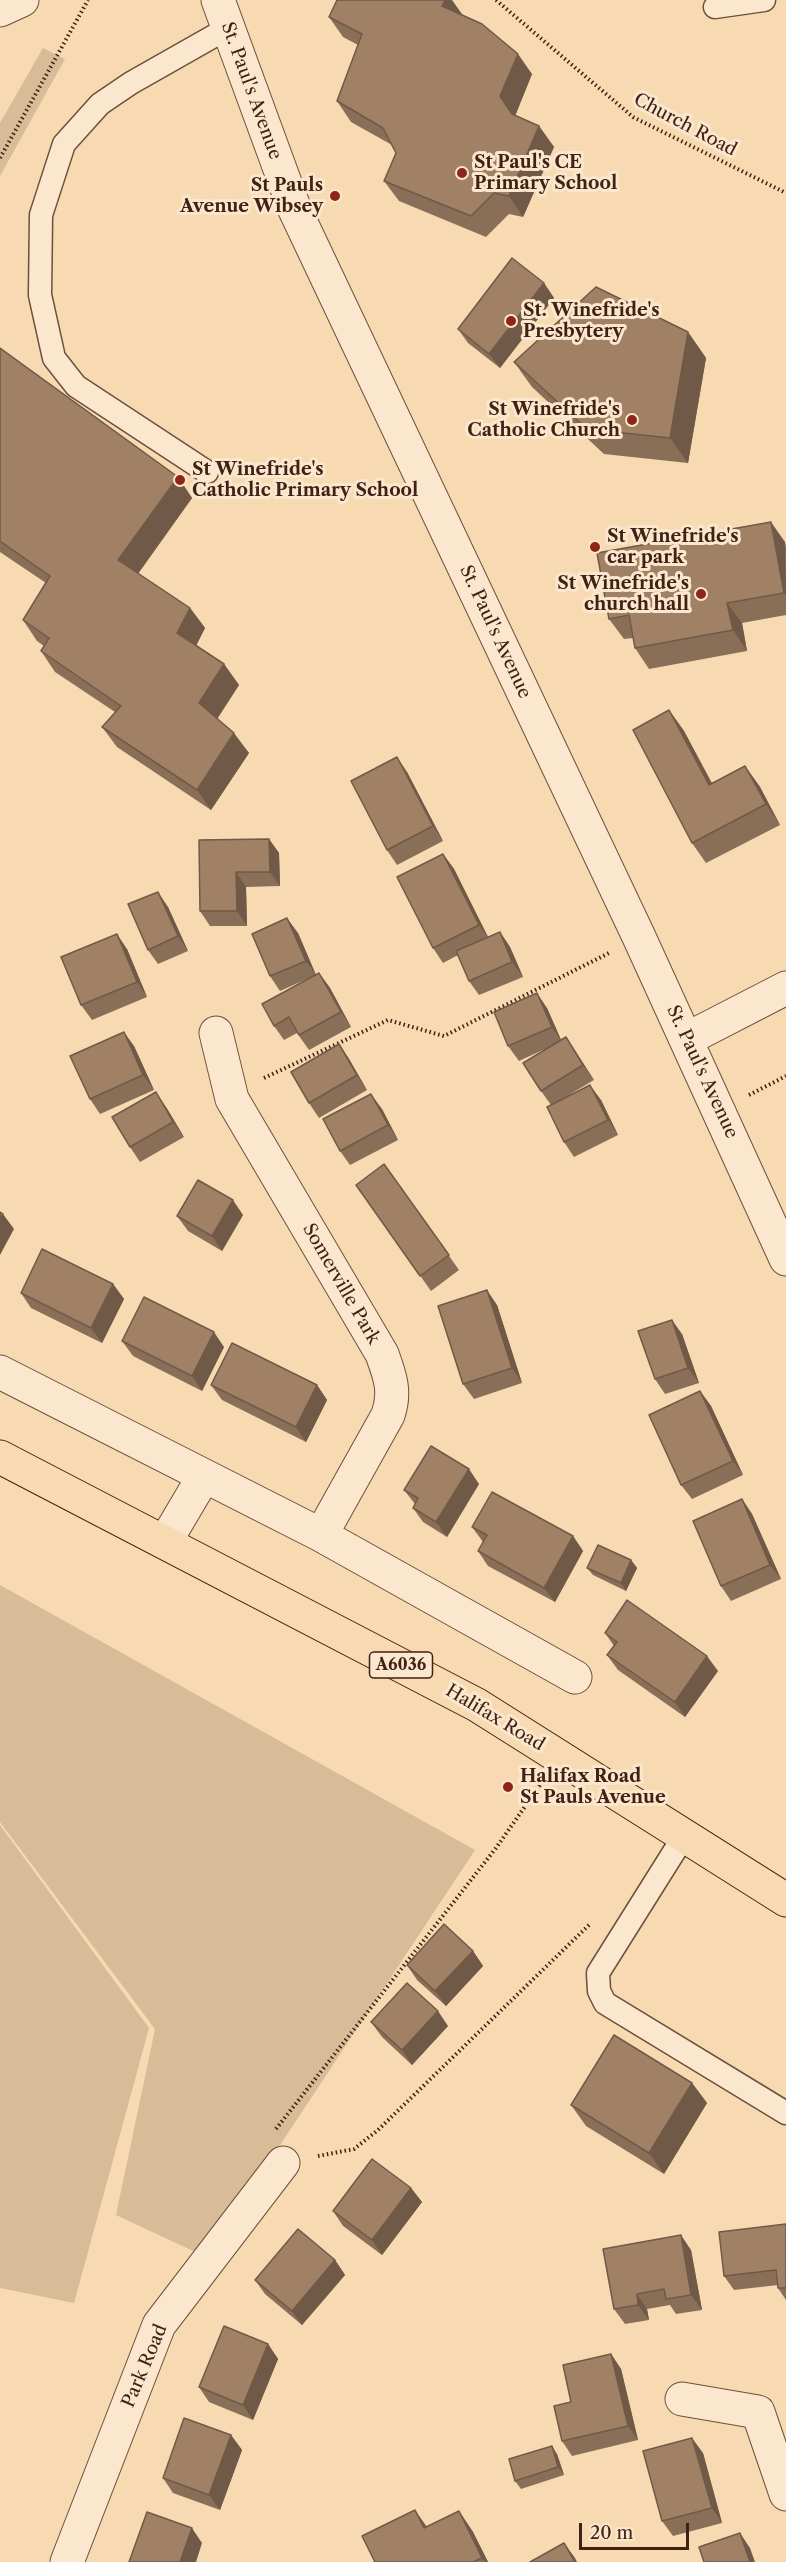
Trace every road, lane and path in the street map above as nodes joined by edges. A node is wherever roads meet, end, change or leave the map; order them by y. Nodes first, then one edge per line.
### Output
1 (22, 0) edge
2 (88, 0) edge
3 (496, 0) edge
4 (764, 0) edge
5 (715, 7) dead end
6 (0, 10) edge
7 (223, 14) edge
8 (0, 158) edge
9 (786, 193) edge
10 (207, 472) dead end
11 (639, 937) junction
12 (786, 988) edge
13 (216, 1033) dead end
14 (687, 1039) junction
15 (230, 1093) junction
16 (786, 1259) edge
17 (0, 1372) edge
18 (0, 1457) edge
19 (204, 1476) junction
20 (321, 1535) junction
21 (165, 1542) junction
22 (575, 1677) dead end
23 (547, 1776) dead end
24 (684, 1836) junction
25 (786, 1900) edge
26 (596, 1919) dead end
27 (786, 2113) edge
28 (284, 2163) junction
29 (682, 2399) dead end
30 (786, 2494) edge
31 (67, 2562) edge

1 - 6 street
2 - 8 path
3 - 9 path, Church Road
4 - 5 lane
7 - 10 lane
7 - 11 street, St. Paul's Avenue
11 - 14 street, St. Paul's Avenue
11 - 15 path
12 - 14 street
13 - 15 street, Somerville Park
14 - 16 street, St. Paul's Avenue
15 - 20 street, Somerville Park
17 - 19 street
18 - 21 highway, Halifax Road / A6036
19 - 20 street
19 - 21 street
20 - 22 street
21 - 24 highway, Halifax Road / A6036
23 - 28 path
24 - 25 highway, Halifax Road / A6036
24 - 27 lane
26 - 28 path
28 - 31 street, Park Road
29 - 30 street

